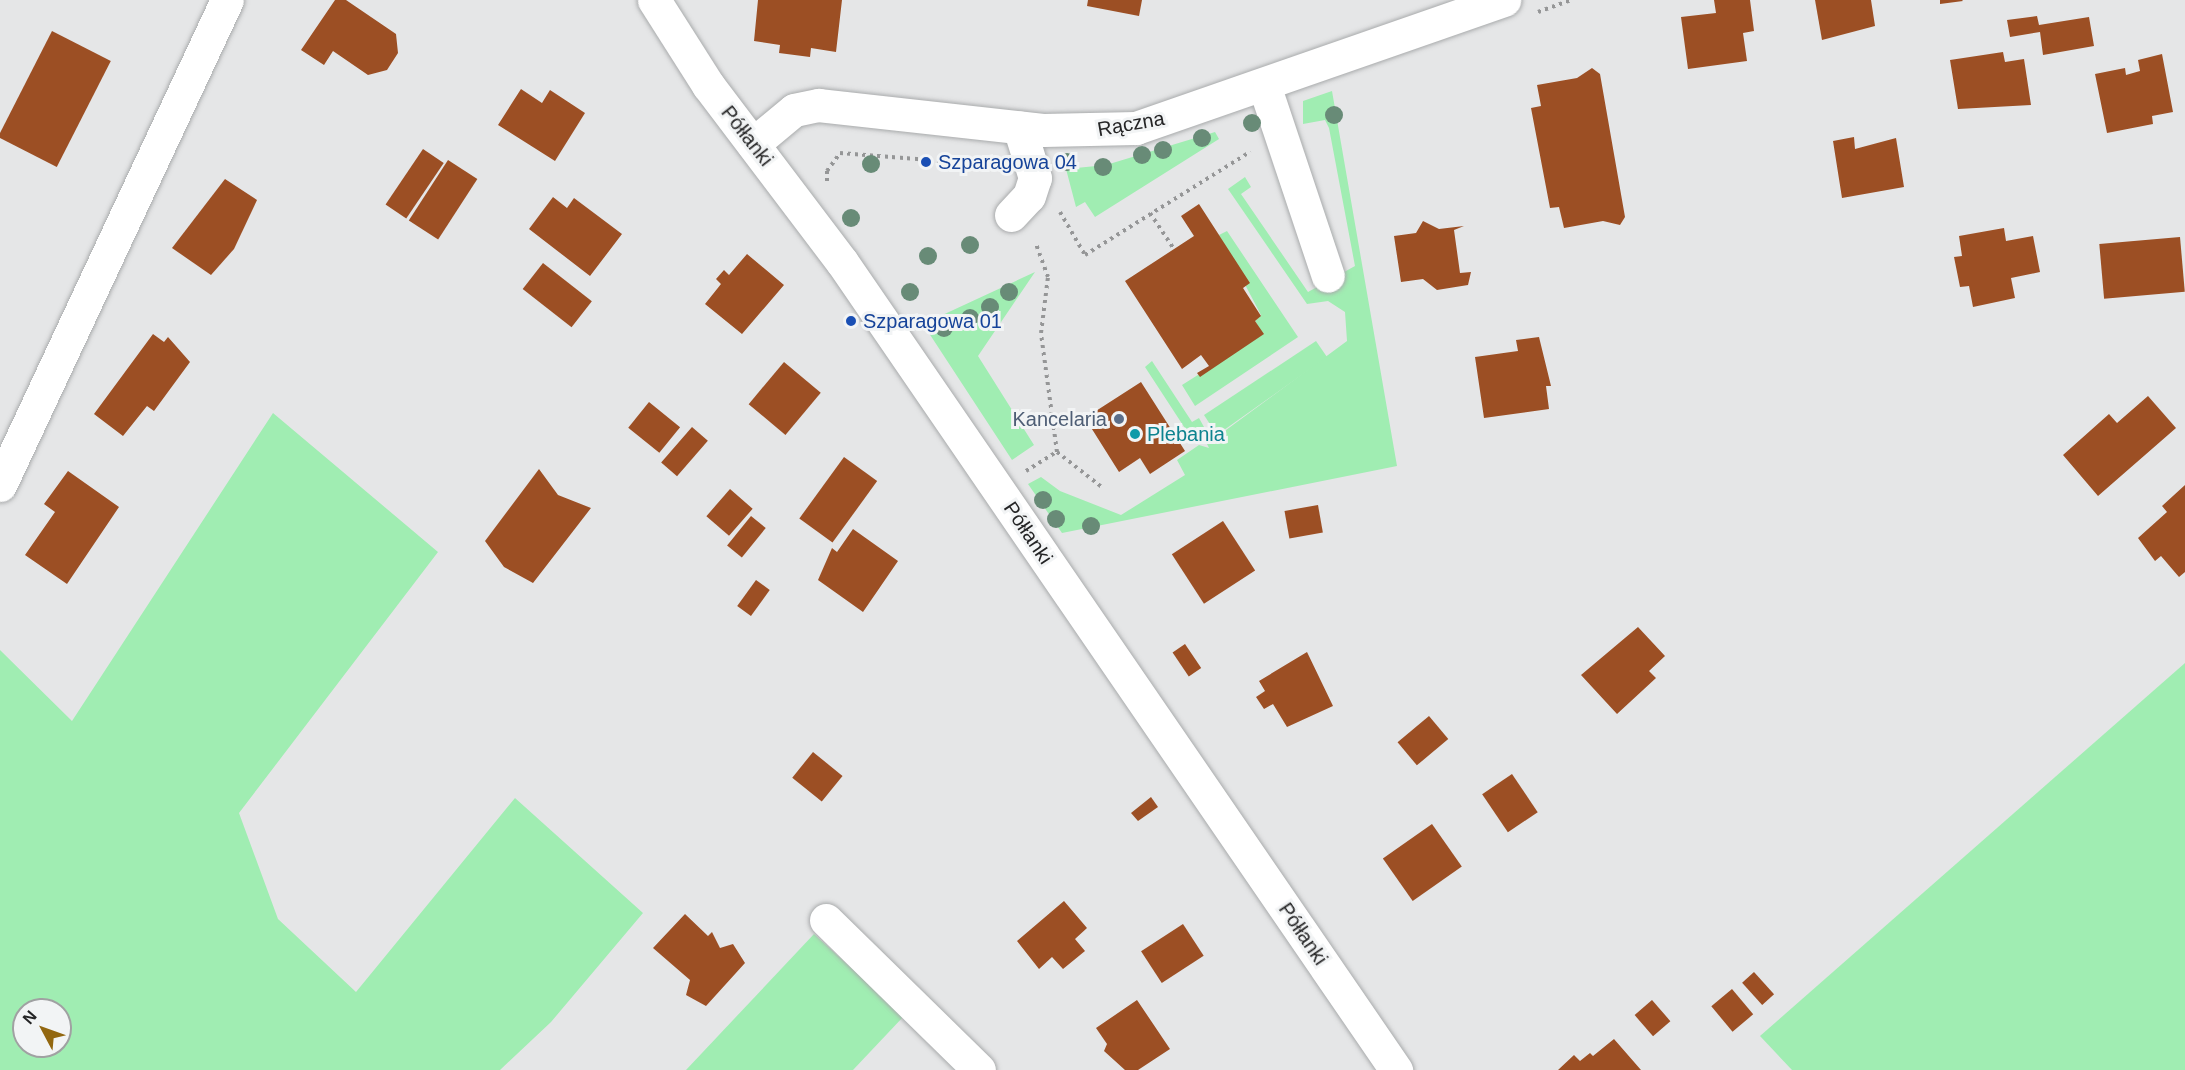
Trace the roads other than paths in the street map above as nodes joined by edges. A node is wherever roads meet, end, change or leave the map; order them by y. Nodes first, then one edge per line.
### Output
1 (227, 0) edge
2 (654, 0) edge
3 (1504, 0) edge
4 (1264, 85) junction
5 (1019, 127) junction
6 (753, 144) junction
7 (1022, 225) road end
8 (1328, 276) dead end
9 (0, 485) edge
10 (826, 921) dead end
11 (979, 1070) edge
12 (1396, 1070) edge

1 - 9 street
2 - 6 street, Półłanki
3 - 4 street, Rączna
4 - 5 street, Rączna
4 - 8 street
5 - 6 street, Rączna
5 - 7 street
6 - 12 street, Półłanki
10 - 11 street

